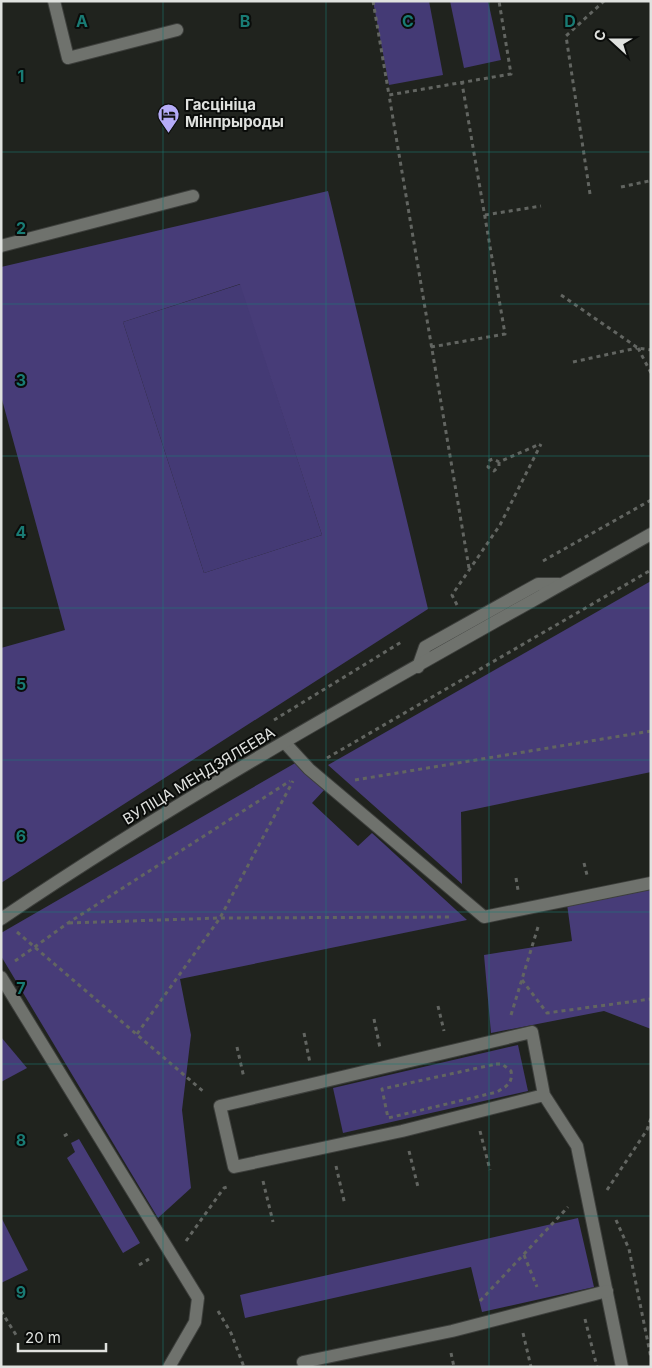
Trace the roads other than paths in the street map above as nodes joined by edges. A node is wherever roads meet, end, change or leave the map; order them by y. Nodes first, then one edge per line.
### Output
1 (54, 1) edge
2 (177, 30) dead end
3 (194, 196) dead end
4 (1, 246) edge
5 (651, 534) edge
6 (285, 743) junction
7 (651, 883) edge
8 (1, 919) edge
9 (1, 977) edge
10 (544, 1095) junction
11 (608, 1291) junction
12 (303, 1362) dead end
13 (169, 1367) edge
14 (622, 1367) edge

1 - 2 street
3 - 4 street
5 - 6 street, ВУЛІЦА МЕНДЗЯЛЕЕВА
6 - 7 street
6 - 8 street, ВУЛІЦА МЕНДЗЯЛЕЕВА
9 - 13 street
10 - 10 street
10 - 11 street
11 - 12 street
11 - 14 street

